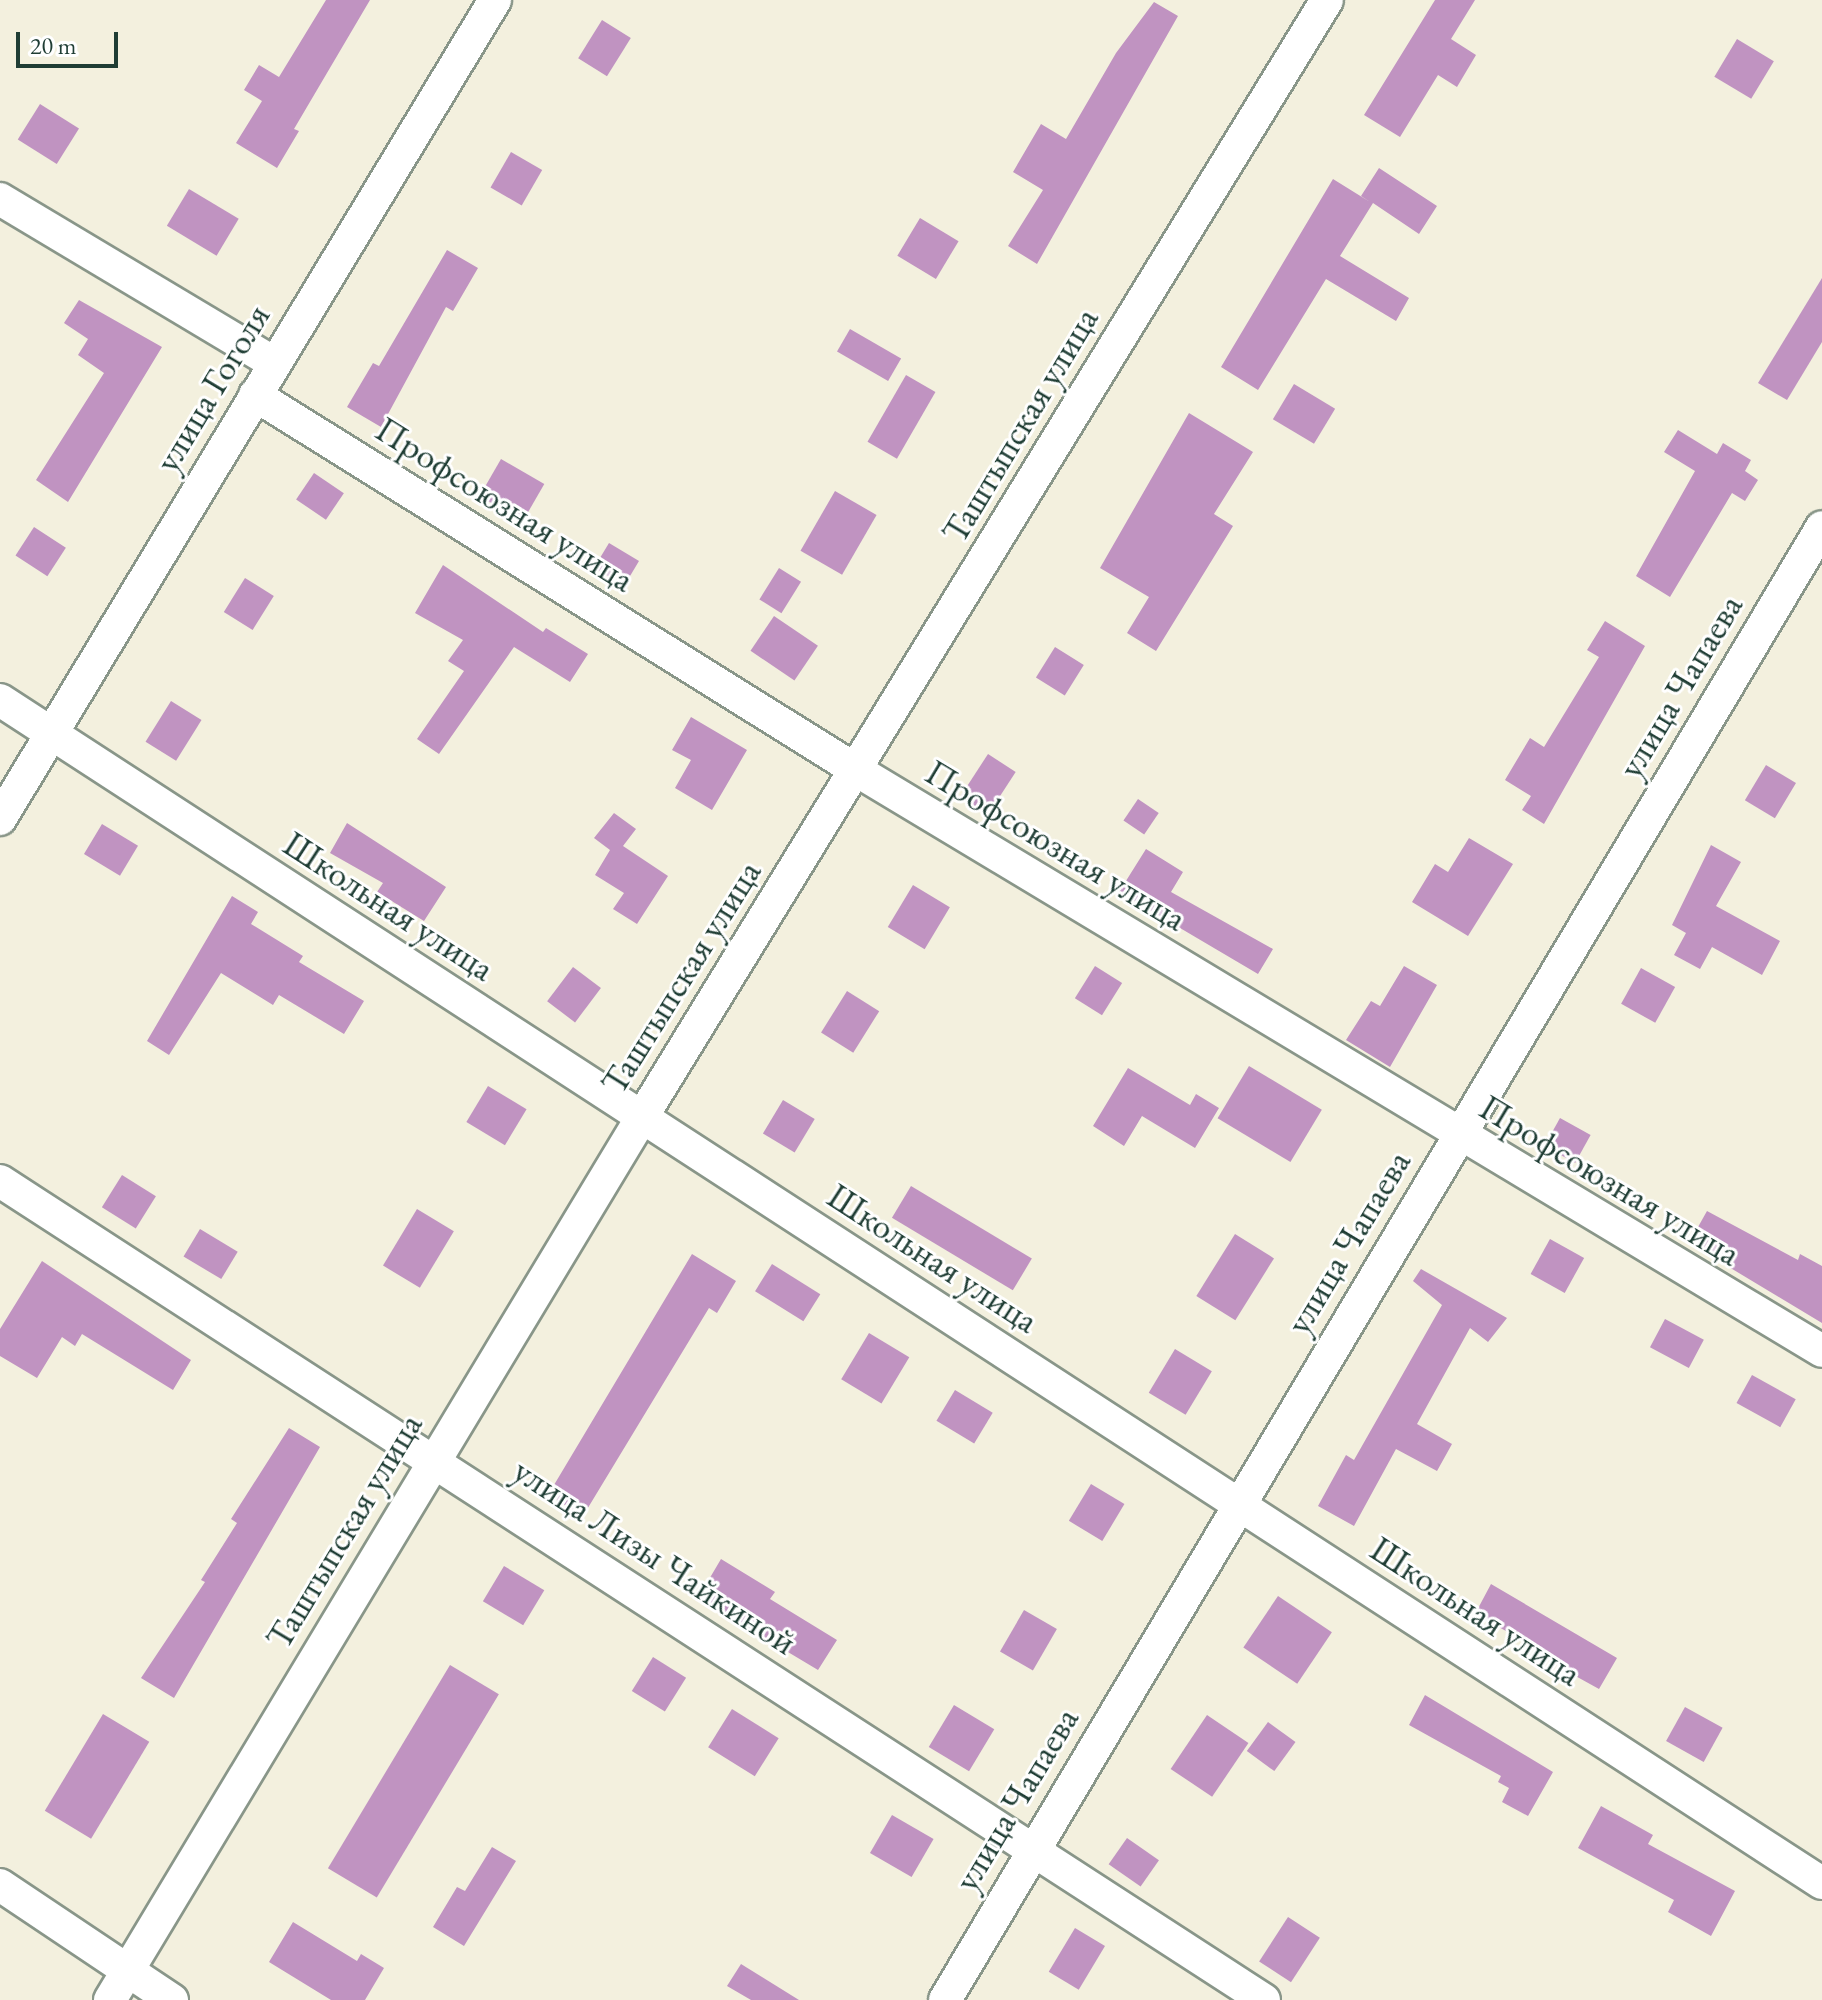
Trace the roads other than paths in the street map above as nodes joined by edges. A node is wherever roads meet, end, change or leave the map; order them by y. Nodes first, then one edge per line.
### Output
1 (495, 0) edge
2 (1327, 0) edge
3 (0, 199) edge
4 (274, 363) junction
5 (255, 395) junction
6 (1822, 527) edge
7 (0, 700) edge
8 (51, 734) junction
9 (856, 770) junction
10 (0, 819) edge
11 (642, 1117) junction
12 (1457, 1136) junction
13 (0, 1181) edge
14 (1822, 1351) edge
15 (433, 1461) junction
16 (1238, 1503) junction
17 (1034, 1848) junction
18 (1822, 1883) edge
19 (0, 1885) edge
20 (128, 1971) junction
21 (110, 2000) edge
22 (172, 2000) edge
23 (945, 2000) edge
24 (1264, 2000) edge

1 - 4 street, улица Гоголя
2 - 9 street, Таштыпская улица
3 - 4 street
4 - 5 street, улица Гоголя
5 - 8 street, улица Гоголя
5 - 9 street, Профсоюзная улица
6 - 12 street, улица Чапаева
7 - 8 street, Школьная улица
8 - 10 street, улица Гоголя
8 - 11 street, Школьная улица
9 - 11 street, Таштыпская улица
9 - 12 street, Профсоюзная улица
11 - 15 street, Таштыпская улица
11 - 16 street, Школьная улица
12 - 14 street, Профсоюзная улица
12 - 16 street, улица Чапаева
13 - 15 street, улица Лизы Чайкиной
15 - 17 street, улица Лизы Чайкиной
15 - 20 street, Таштыпская улица
16 - 17 street, улица Чапаева
16 - 18 street, Школьная улица
17 - 23 street, улица Чапаева
17 - 24 street, улица Лизы Чайкиной
19 - 20 street
20 - 21 street, Таштыпская улица
20 - 22 street

